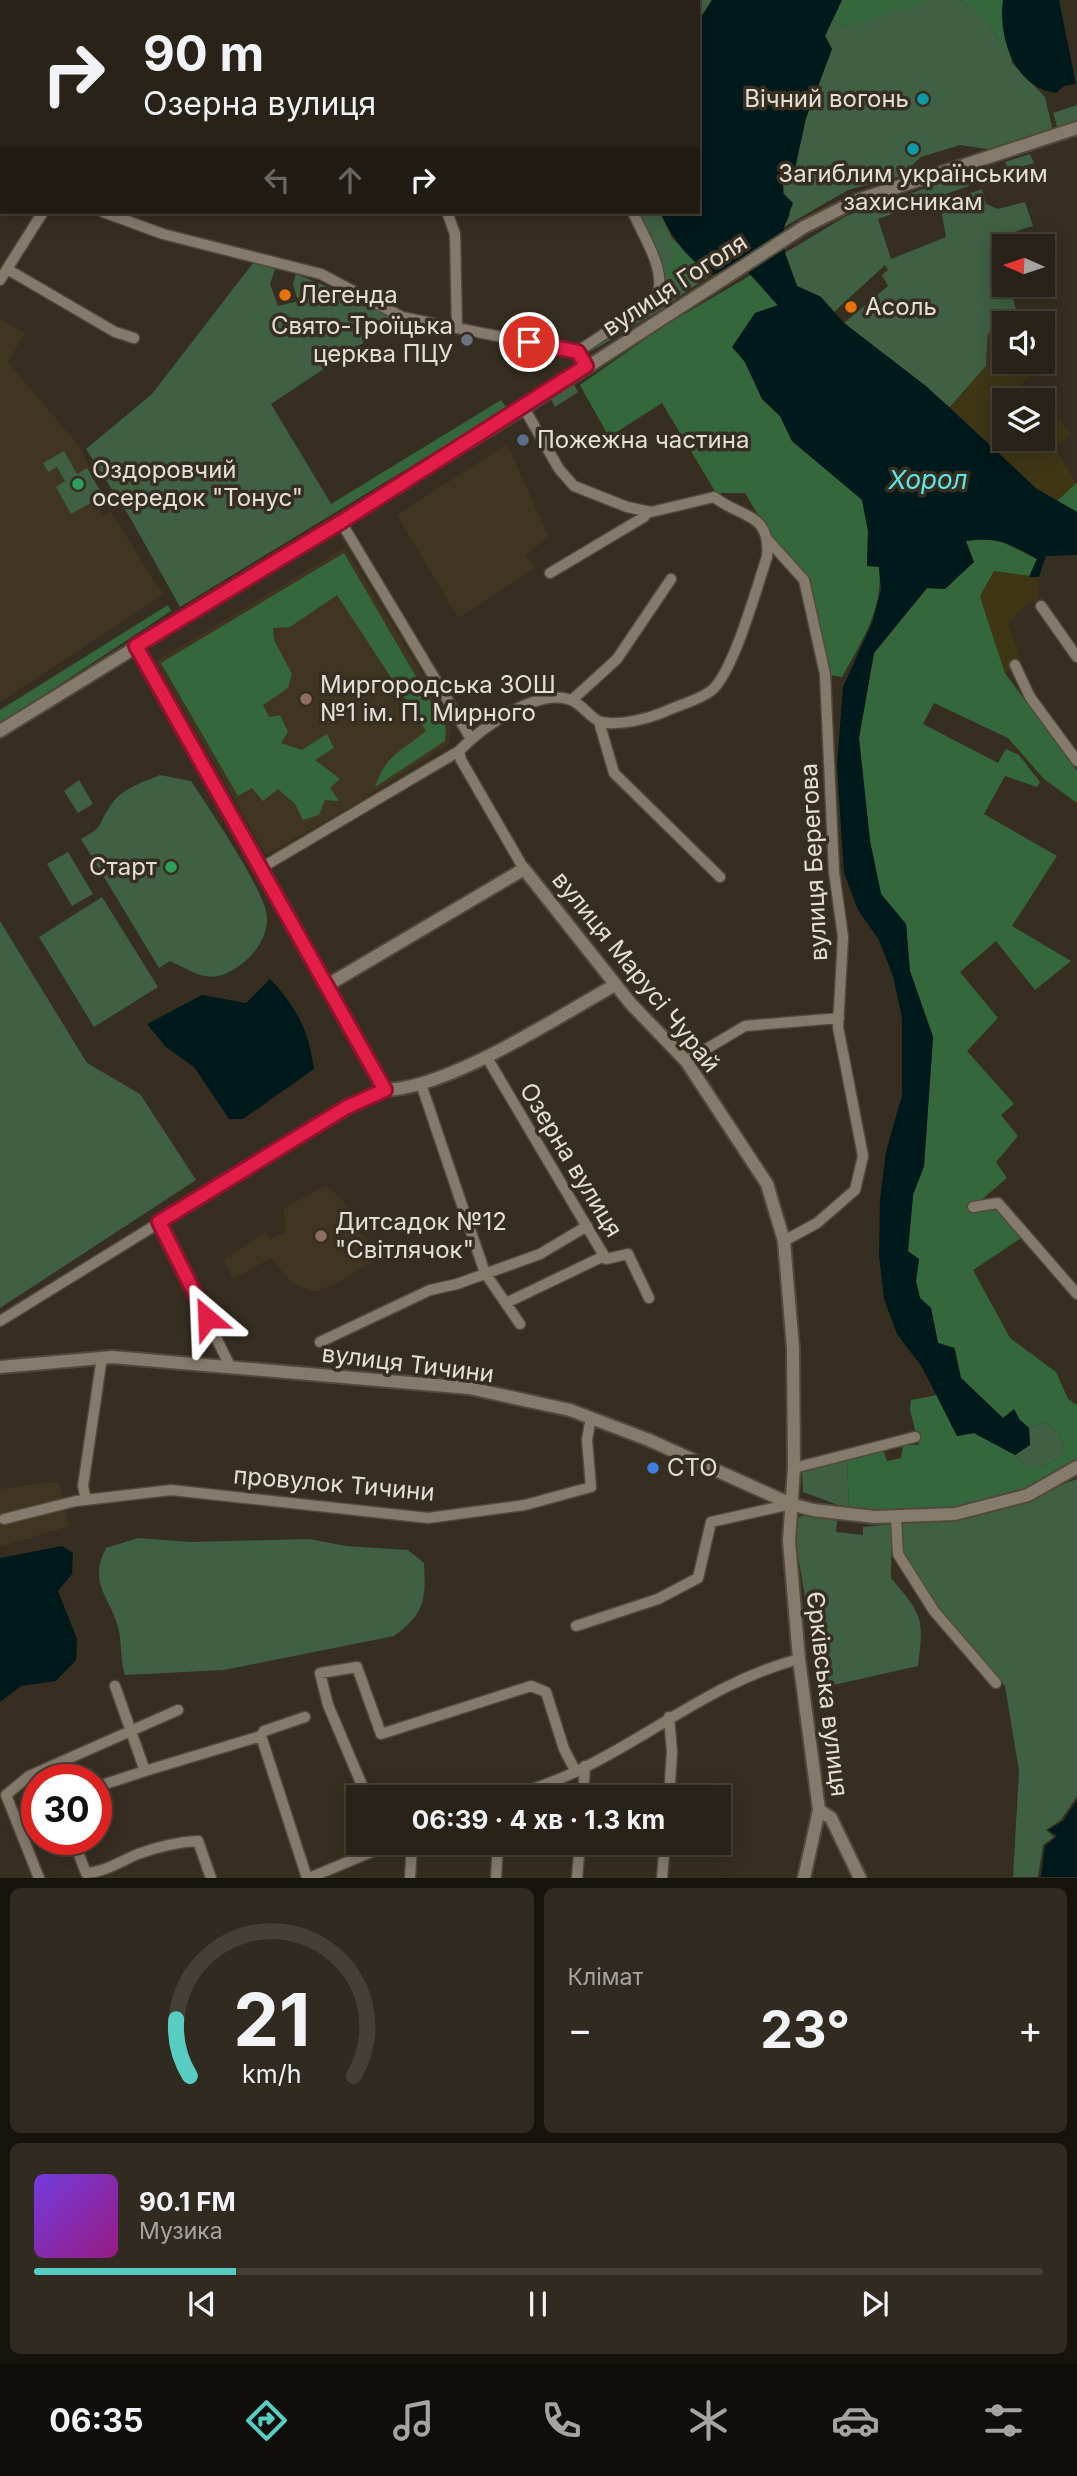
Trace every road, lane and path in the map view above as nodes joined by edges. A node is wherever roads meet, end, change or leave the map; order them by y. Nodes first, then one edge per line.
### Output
1 (1077, 128) edge
2 (42, 214) edge
3 (108, 214) edge
4 (448, 214) edge
5 (634, 214) edge
6 (7, 269) junction
7 (0, 280) edge
8 (457, 327) junction
9 (134, 338) dead end
10 (578, 352) junction
11 (586, 366) junction
12 (524, 408) junction
13 (648, 512) junction
14 (341, 522) junction
15 (768, 540) junction
16 (550, 573) dead end
17 (671, 579) dead end
18 (1041, 607) dead end
19 (136, 646) junction
20 (1077, 657) edge
21 (1015, 665) dead end
22 (572, 700) junction
23 (599, 722) junction
24 (0, 731) edge
25 (471, 739) junction
26 (459, 751) junction
27 (1075, 756) edge
28 (261, 868) junction
29 (524, 869) junction
30 (720, 877) dead end
31 (615, 985) junction
32 (326, 986) junction
33 (839, 1018) junction
34 (486, 1056) junction
35 (686, 1061) junction
36 (421, 1084) junction
37 (385, 1090) junction
38 (973, 1207) dead end
39 (159, 1222) junction
40 (587, 1226) junction
41 (784, 1241) junction
42 (604, 1256) junction
43 (485, 1273) junction
44 (1077, 1294) edge
45 (649, 1298) dead end
46 (506, 1303) junction
47 (0, 1321) edge
48 (520, 1324) dead end
49 (320, 1342) dead end
50 (102, 1357) junction
51 (230, 1366) junction
52 (0, 1367) edge
53 (591, 1418) junction
54 (915, 1437) dead end
55 (1077, 1467) edge
56 (794, 1468) junction
57 (86, 1500) junction
58 (791, 1504) junction
59 (895, 1518) junction
60 (4, 1519) dead end
61 (576, 1626) dead end
62 (799, 1658) junction
63 (996, 1684) dead end
64 (115, 1686) dead end
65 (178, 1710) dead end
66 (305, 1717) dead end
67 (669, 1717) junction
68 (131, 1731) junction
69 (261, 1736) junction
70 (56, 1764) edge
71 (581, 1769) junction
72 (145, 1771) junction
73 (112, 1782) edge
74 (21, 1783) edge
75 (362, 1785) edge
76 (540, 1785) edge
77 (582, 1785) edge
78 (670, 1785) edge
79 (820, 1810) junction
80 (21, 1833) edge
81 (30, 1855) edge
82 (79, 1855) edge
83 (363, 1855) edge
84 (411, 1855) edge
85 (497, 1855) edge
86 (579, 1855) edge
87 (664, 1855) edge
88 (39, 1878) edge
89 (211, 1878) edge
90 (308, 1878) edge
91 (410, 1878) edge
92 (496, 1878) edge
93 (577, 1878) edge
94 (662, 1878) edge
95 (804, 1878) edge
96 (860, 1878) edge

1 - 11 street, вулиця Гоголя
2 - 6 street
3 - 8 street
4 - 8 street
5 - 10 street
6 - 7 street
6 - 9 street
8 - 10 street
10 - 11 street
11 - 12 street, вулиця Гоголя
12 - 13 street
12 - 14 street, вулиця Гоголя
13 - 15 street, вулиця Берегова
13 - 16 street
14 - 19 street, вулиця Гоголя
14 - 25 street
15 - 23 street
15 - 33 street, вулиця Берегова
17 - 22 street
18 - 20 street
19 - 24 street, вулиця Гоголя
19 - 28 street
21 - 27 street
22 - 23 street
22 - 25 street
23 - 30 street
25 - 26 street
26 - 28 street
26 - 29 street, вулиця Марусі Чурай
28 - 32 street
29 - 31 street, вулиця Марусі Чурай
29 - 32 street, вулиця Марусі Чурай
31 - 34 street
31 - 35 street, вулиця Марусі Чурай
32 - 37 street
33 - 35 street
33 - 41 street, вулиця Берегова
34 - 36 street
34 - 40 street, Озерна вулиця
35 - 41 street, вулиця Марусі Чурай
36 - 37 street
36 - 43 street
37 - 39 street
38 - 44 street
39 - 47 street
39 - 51 street
40 - 42 street, Озерна вулиця
40 - 43 street
41 - 56 street, вулиця Марусі Чурай
42 - 45 street, Озерна вулиця
42 - 46 street
43 - 46 street
43 - 49 street
46 - 48 street
50 - 51 street, вулиця Тичини
50 - 52 street, вулиця Тичини
50 - 57 street
51 - 53 street, вулиця Тичини
53 - 57 street, провулок Тичини
53 - 58 street, вулиця Тичини
54 - 56 street
55 - 59 street, вулиця Тичини
56 - 58 street, вулиця Марусі Чурай
57 - 60 street, провулок Тичини
58 - 59 street, вулиця Тичини
58 - 61 street
58 - 62 street, Єрківська вулиця
59 - 63 street
62 - 67 street
62 - 79 street, Єрківська вулиця
64 - 68 street
65 - 68 street
66 - 69 street
67 - 71 street
67 - 78 street
68 - 70 street
68 - 72 street
69 - 72 street
69 - 90 street
71 - 75 street
71 - 76 street
71 - 77 street
72 - 73 street
74 - 80 street
79 - 95 street
79 - 96 street, Єрківська вулиця
81 - 88 street
82 - 89 street
83 - 90 street
84 - 91 street
85 - 92 street
86 - 93 street
87 - 94 street

